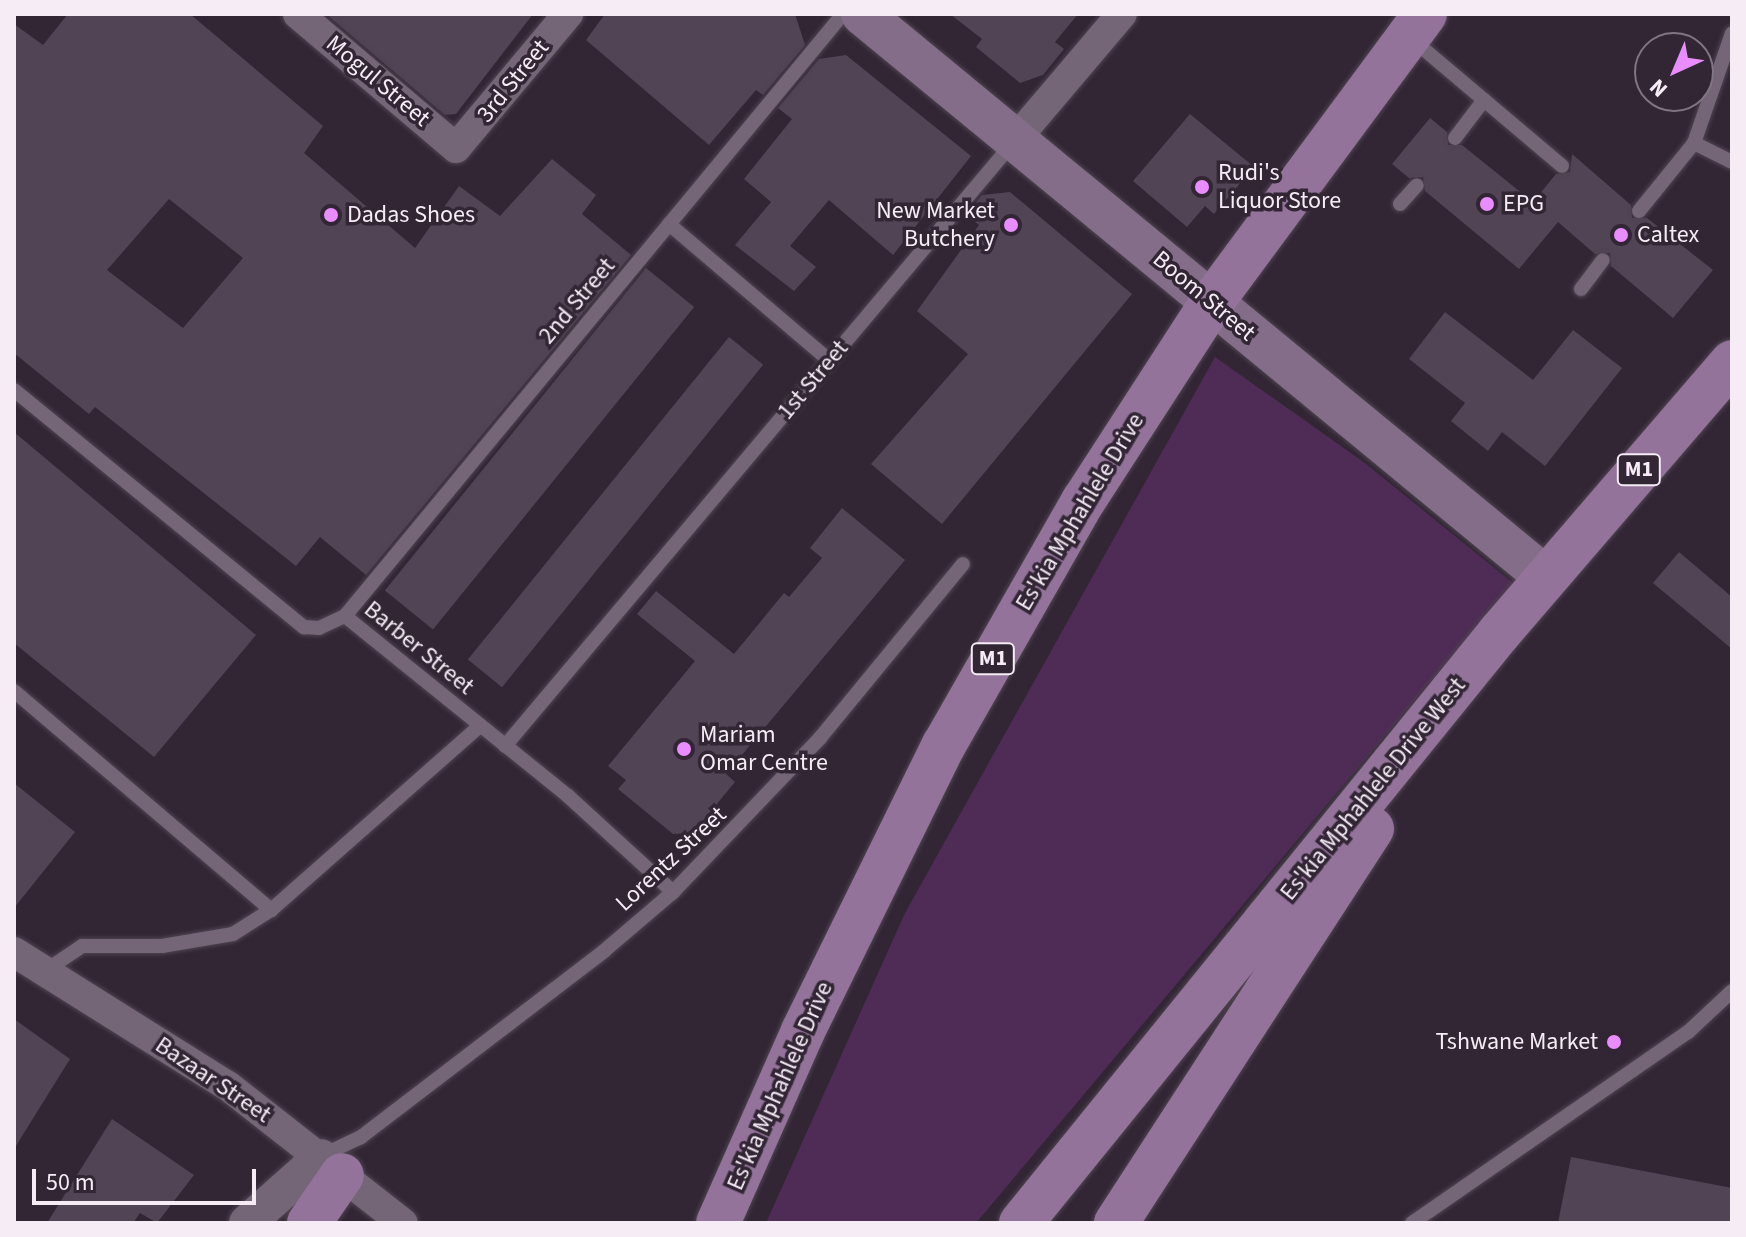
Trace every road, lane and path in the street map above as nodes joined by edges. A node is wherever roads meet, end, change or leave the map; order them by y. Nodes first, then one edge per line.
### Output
1 (298, 14) edge
2 (568, 14) edge
3 (843, 14) edge
4 (862, 14) edge
5 (1122, 14) edge
6 (1417, 25) edge
7 (1732, 33) edge
8 (1484, 100) junction
9 (1455, 138) dead end
10 (1015, 140) junction
11 (1694, 143) junction
12 (457, 147) joint
13 (1732, 162) edge
14 (1562, 166) dead end
15 (1417, 185) dead end
16 (1400, 204) dead end
17 (1639, 211) dead end
18 (669, 224) junction
19 (1603, 260) dead end
20 (1581, 289) dead end
21 (1212, 302) junction
22 (829, 360) junction
23 (1732, 362) edge
24 (14, 390) edge
25 (963, 564) dead end
26 (1547, 578) junction
27 (345, 616) junction
28 (1500, 632) junction
29 (14, 691) edge
30 (480, 726) junction
31 (505, 746) junction
32 (673, 892) junction
33 (271, 910) junction
34 (14, 952) edge
35 (45, 971) junction
36 (1732, 991) edge
37 (341, 1156) junction
38 (247, 1223) edge
39 (309, 1223) edge
40 (403, 1223) edge
41 (718, 1223) edge
42 (1021, 1223) edge
43 (1116, 1223) edge
44 (1412, 1223) edge

1 - 12 street, Mogul Street
2 - 12 street, 3rd Street
3 - 18 lane, 2nd Street
4 - 10 main road, Boom Street
5 - 10 street, 1st Street
6 - 8 lane
6 - 21 main road, Es'kia Mphahlele Drive / M1
7 - 11 lane
8 - 9 lane
8 - 14 lane
10 - 21 main road, Boom Street
10 - 22 lane, 1st Street
11 - 13 lane
11 - 17 lane
15 - 16 lane
18 - 22 lane
18 - 27 lane, 2nd Street
19 - 20 lane
21 - 26 main road, Boom Street
21 - 41 main road, Es'kia Mphahlele Drive / M1
22 - 31 lane, 1st Street
23 - 26 main road, Es'kia Mphahlele Drive West / M1
24 - 27 lane, Barber Street
25 - 32 lane, Lorentz Street
26 - 28 main road, Es'kia Mphahlele Drive West / M1
27 - 30 lane, Barber Street
28 - 42 main road, Es'kia Mphahlele Drive West / M1
28 - 43 main road
29 - 33 lane
30 - 31 lane, Barber Street
30 - 33 lane
31 - 32 lane, Barber Street
32 - 37 lane, Lorentz Street
33 - 35 lane
34 - 35 street, Bazaar Street
35 - 37 street, Bazaar Street
36 - 44 lane
37 - 38 street
37 - 39 main road
37 - 40 street, Bazaar Street

